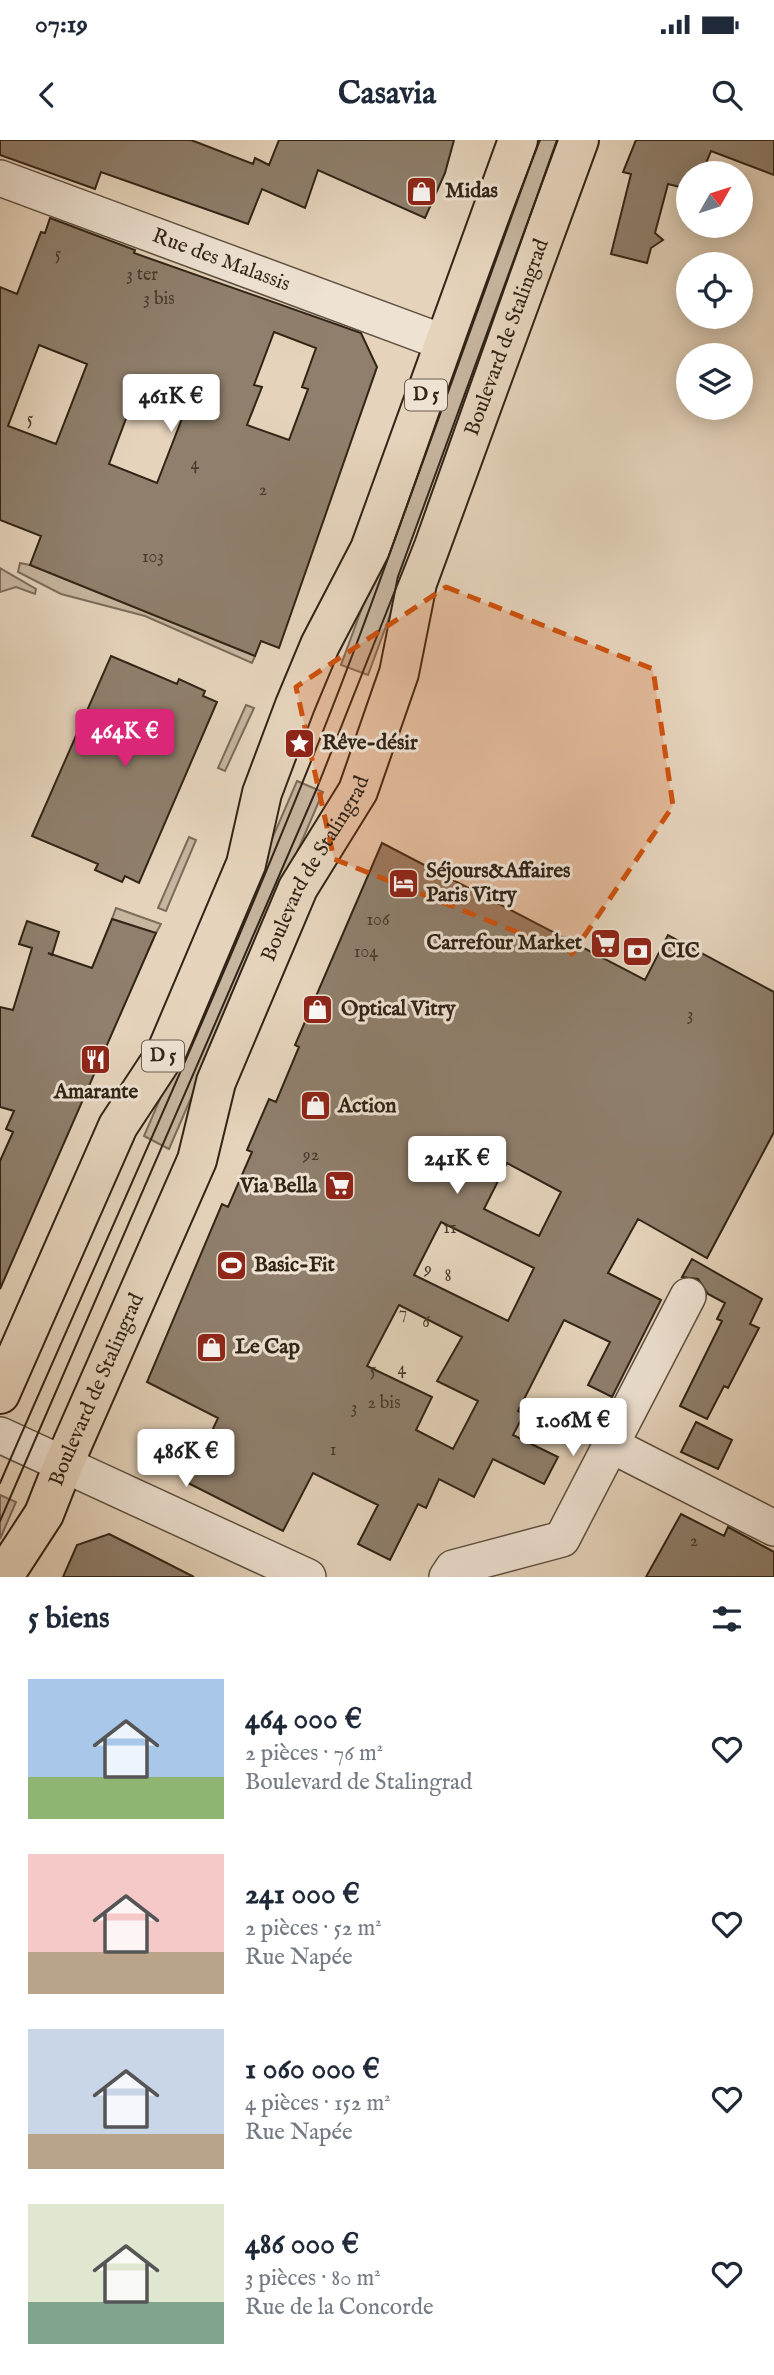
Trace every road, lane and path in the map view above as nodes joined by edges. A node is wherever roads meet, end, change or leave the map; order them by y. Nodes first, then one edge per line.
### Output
1 (518, 140) edge
2 (579, 140) edge
3 (0, 178) edge
4 (445, 342) junction
5 (688, 1296) dead end
6 (0, 1395) edge
7 (12, 1441) edge
8 (611, 1445) junction
9 (64, 1463) junction
10 (774, 1528) edge
11 (3, 1577) edge
12 (308, 1577) edge
13 (447, 1577) edge

1 - 4 main road, D 5
2 - 9 main road, Boulevard de Stalingrad
3 - 4 street, Rue des Malassis
4 - 6 main road, D 5
5 - 8 street
7 - 9 street
8 - 10 street
8 - 13 street
9 - 11 main road, Boulevard de Stalingrad
9 - 12 street

